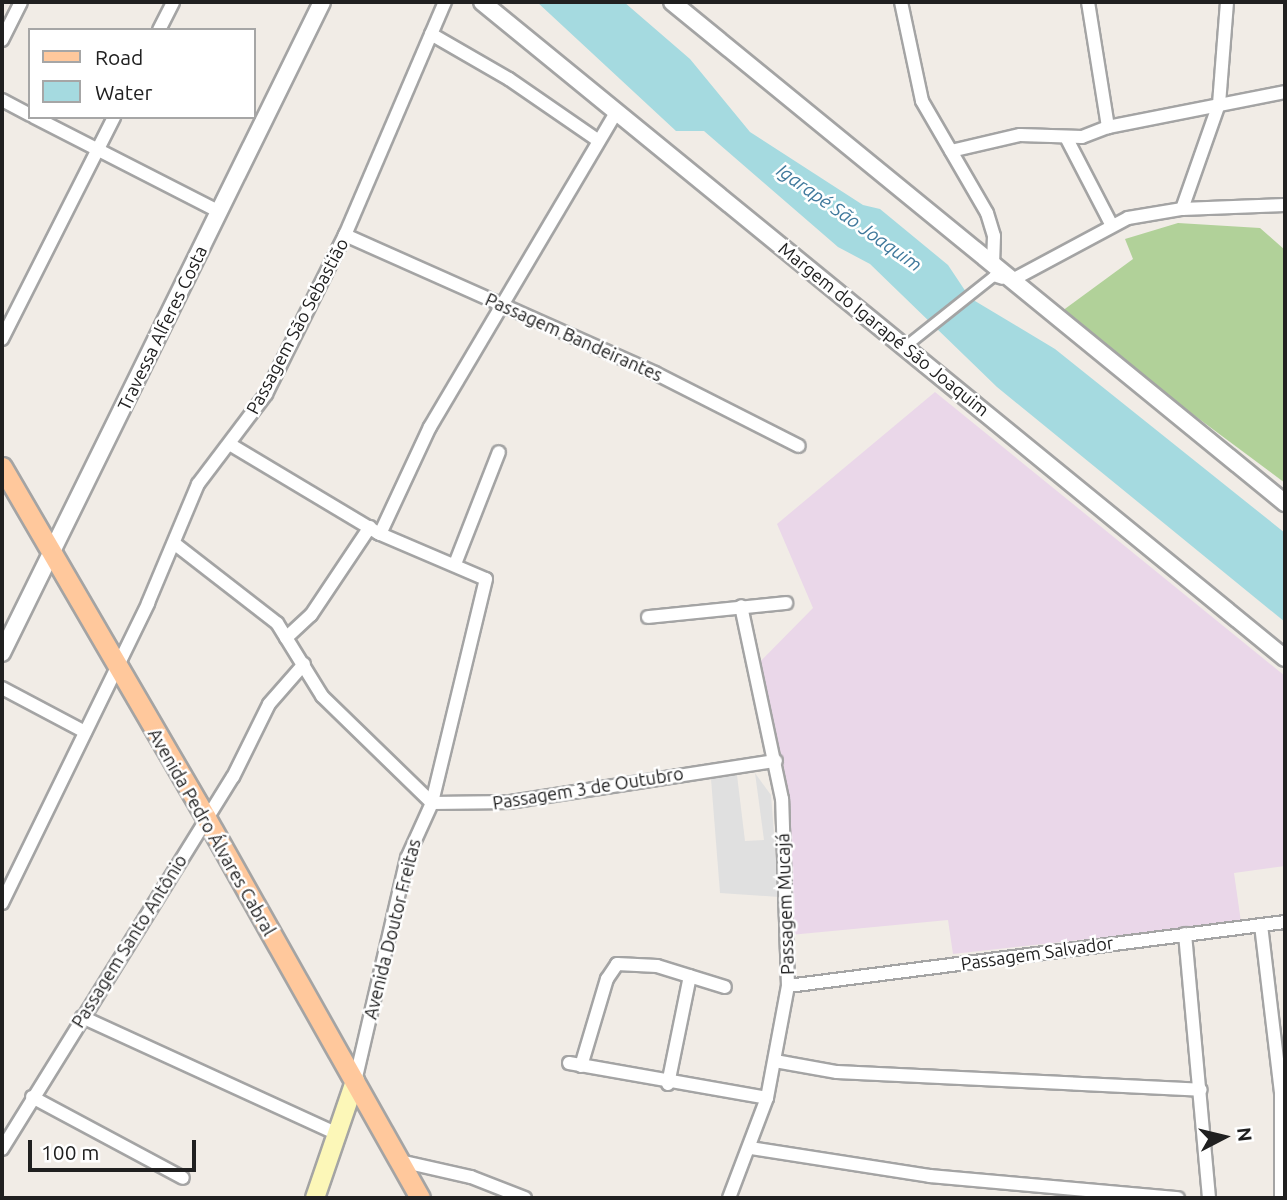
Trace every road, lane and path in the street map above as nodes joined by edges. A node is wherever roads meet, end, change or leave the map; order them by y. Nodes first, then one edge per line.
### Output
1 (21, 2) edge
2 (173, 2) edge
3 (322, 2) edge
4 (445, 2) edge
5 (482, 2) edge
6 (672, 2) edge
7 (901, 2) edge
8 (1088, 2) edge
9 (1227, 2) edge
10 (160, 28) edge
11 (430, 34) junction
12 (2, 40) edge
13 (1285, 92) edge
14 (2, 100) edge
15 (1219, 104) junction
16 (617, 111) junction
17 (28, 114) edge
18 (38, 119) edge
19 (113, 119) edge
20 (1108, 127) junction
21 (1067, 139) junction
22 (599, 141) junction
23 (98, 150) junction
24 (951, 151) junction
25 (1285, 205) edge
26 (1182, 209) junction
27 (220, 212) junction
28 (1111, 225) junction
29 (345, 235) junction
30 (993, 261) junction
31 (1016, 278) junction
32 (1033, 292) junction
33 (502, 305) junction
34 (2, 339) edge
35 (905, 346) junction
36 (231, 445) junction
37 (799, 446) dead end
38 (499, 452) dead end
39 (2, 467) edge
40 (1285, 503) edge
41 (375, 531) junction
42 (175, 544) junction
43 (50, 554) junction
44 (455, 564) junction
45 (786, 603) dead end
46 (741, 606) junction
47 (648, 617) dead end
48 (286, 638) junction
49 (2, 653) edge
50 (1285, 657) edge
51 (114, 664) junction
52 (304, 664) junction
53 (2, 688) edge
54 (85, 732) junction
55 (776, 761) junction
56 (432, 803) junction
57 (206, 818) junction
58 (2, 903) edge
59 (1285, 922) edge
60 (1261, 925) junction
61 (1185, 934) junction
62 (690, 976) junction
63 (788, 986) junction
64 (725, 987) dead end
65 (82, 1017) junction
66 (775, 1061) junction
67 (355, 1081) junction
68 (668, 1084) junction
69 (1201, 1090) junction
70 (32, 1097) junction
71 (767, 1098) junction
72 (337, 1134) junction
73 (751, 1148) junction
74 (2, 1149) edge
75 (400, 1161) junction
76 (183, 1178) dead end
77 (1142, 1196) edge
78 (315, 1198) edge
79 (420, 1198) edge
80 (526, 1198) edge
81 (729, 1198) edge
82 (1178, 1198) edge
83 (1209, 1198) edge
84 (1282, 1198) edge

1 - 12 street
2 - 10 street
3 - 27 street, Travessa Alferes Costa
4 - 11 street, Passagem São Sebastião
5 - 16 street, Margem do Igarapé São Joaquim
6 - 30 street
7 - 24 street
8 - 20 street
9 - 15 street
11 - 22 street
11 - 29 street, Passagem São Sebastião
13 - 15 street
14 - 17 street
15 - 20 street
15 - 26 street
16 - 22 street
16 - 35 street, Margem do Igarapé São Joaquim
18 - 23 street
19 - 23 street
20 - 21 street
21 - 24 street
21 - 28 street
22 - 33 street
23 - 27 street
23 - 34 street
24 - 30 street
25 - 26 street
26 - 28 street
27 - 43 street, Travessa Alferes Costa
28 - 31 street
29 - 33 street, Passagem Bandeirantes
29 - 36 street, Passagem São Sebastião
30 - 31 street
31 - 32 street
32 - 35 street
32 - 40 street
33 - 37 street, Passagem Bandeirantes
33 - 41 street
35 - 50 street, Margem do Igarapé São Joaquim
36 - 41 street
36 - 42 street, Passagem São Sebastião
38 - 44 street
39 - 43 main road, Avenida Pedro Álvares Cabral
41 - 44 street
41 - 48 street
42 - 48 street
42 - 51 street, Passagem São Sebastião
43 - 49 street, Travessa Alferes Costa
43 - 51 main road, Avenida Pedro Álvares Cabral
44 - 56 street, Avenida Doutor Freitas
45 - 46 street
46 - 47 street
46 - 55 street, Passagem Mucajá
48 - 52 street
51 - 54 street, Passagem São Sebastião
51 - 57 main road, Avenida Pedro Álvares Cabral
52 - 56 street
52 - 57 street, Passagem Santo Antônio
53 - 54 street
54 - 58 street, Passagem São Sebastião
55 - 56 street, Passagem 3 de Outubro
55 - 63 street, Passagem Mucajá
56 - 67 street, Avenida Doutor Freitas
57 - 65 street, Passagem Santo Antônio
57 - 67 main road, Avenida Pedro Álvares Cabral
59 - 60 street, Passagem Salvador
60 - 61 street, Passagem Salvador
60 - 84 street
61 - 63 street, Passagem Salvador
61 - 69 street
62 - 64 street
62 - 68 street
62 - 68 street
63 - 66 street, Passagem Mucajá
65 - 70 street, Passagem Santo Antônio
65 - 72 street
66 - 69 street
66 - 71 street, Passagem Mucajá
67 - 72 main road, Avenida Doutor Freitas
67 - 75 main road, Avenida Pedro Álvares Cabral
68 - 71 street
69 - 83 street
70 - 74 street, Passagem Santo Antônio
70 - 76 street
71 - 73 street, Passagem Mucajá
72 - 78 main road, Avenida Doutor Freitas
73 - 77 street
73 - 81 street, Passagem Mucajá
75 - 79 main road, Avenida Pedro Álvares Cabral
75 - 80 street
77 - 82 street

